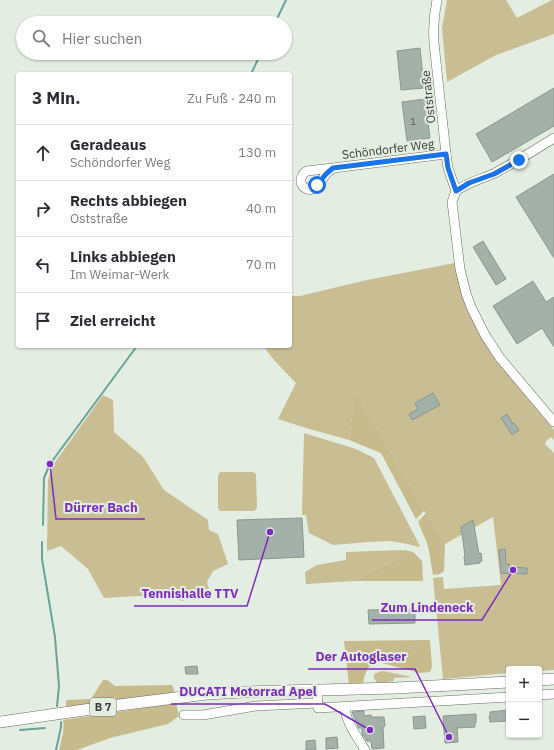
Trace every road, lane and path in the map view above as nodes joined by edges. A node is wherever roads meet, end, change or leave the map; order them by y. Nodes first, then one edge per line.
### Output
1 (437, 0) edge
2 (554, 138) edge
3 (446, 154) junction
4 (333, 168) dead end
5 (456, 191) junction
6 (554, 422) edge
7 (554, 679) edge
8 (542, 680) edge
9 (506, 682) edge
10 (317, 690) junction
11 (554, 694) edge
12 (542, 695) edge
13 (506, 697) edge
14 (317, 703) junction
15 (345, 707) junction
16 (184, 715) dead end
17 (0, 722) edge
18 (365, 750) edge

1 - 3 street, Oststraße
2 - 5 street
3 - 4 street, Schöndorfer Weg
3 - 5 street, Oststraße
5 - 6 street
7 - 8 main road
9 - 10 main road, B 7
10 - 14 street
10 - 17 main road, B 7
11 - 12 street
13 - 15 street
14 - 15 street
14 - 16 street
15 - 18 street

